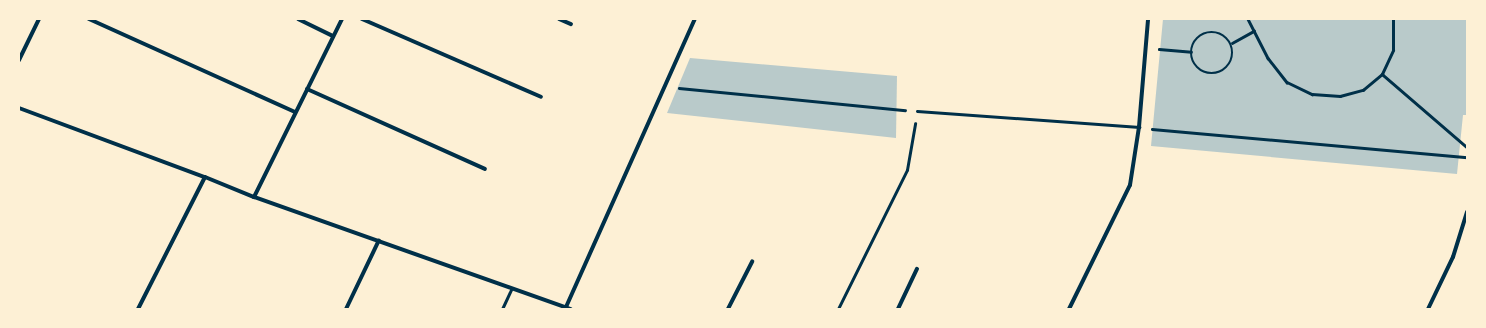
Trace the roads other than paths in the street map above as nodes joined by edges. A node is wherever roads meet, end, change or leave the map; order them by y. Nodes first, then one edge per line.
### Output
1 (39, 19) edge
2 (89, 19) edge
3 (298, 19) edge
4 (342, 19) edge
5 (362, 19) edge
6 (559, 19) edge
7 (695, 19) edge
8 (1148, 19) edge
9 (571, 24) dead end
10 (333, 36) junction
11 (19, 60) edge
12 (307, 89) junction
13 (541, 97) dead end
14 (19, 108) edge
15 (295, 112) junction
16 (917, 112) road end
17 (1139, 128) junction
18 (485, 169) dead end
19 (205, 177) junction
20 (254, 197) junction
21 (1467, 212) edge
22 (379, 240) junction
23 (752, 262) dead end
24 (917, 269) dead end
25 (512, 288) junction
26 (566, 307) junction
27 (138, 309) edge
28 (346, 309) edge
29 (502, 309) edge
30 (571, 309) edge
31 (728, 309) edge
32 (898, 309) edge
33 (1069, 309) edge
34 (1428, 309) edge

1 - 11 street
2 - 15 street
3 - 10 street
4 - 10 street
5 - 13 street
6 - 9 street
7 - 26 street
8 - 17 street
10 - 12 street
12 - 15 street
12 - 18 street
14 - 19 street
15 - 20 street
16 - 17 lane
17 - 33 street
19 - 20 street
19 - 27 street
20 - 22 street
21 - 34 street
22 - 25 street
22 - 28 street
23 - 31 street
24 - 32 street
25 - 26 street
25 - 29 lane
26 - 30 street

